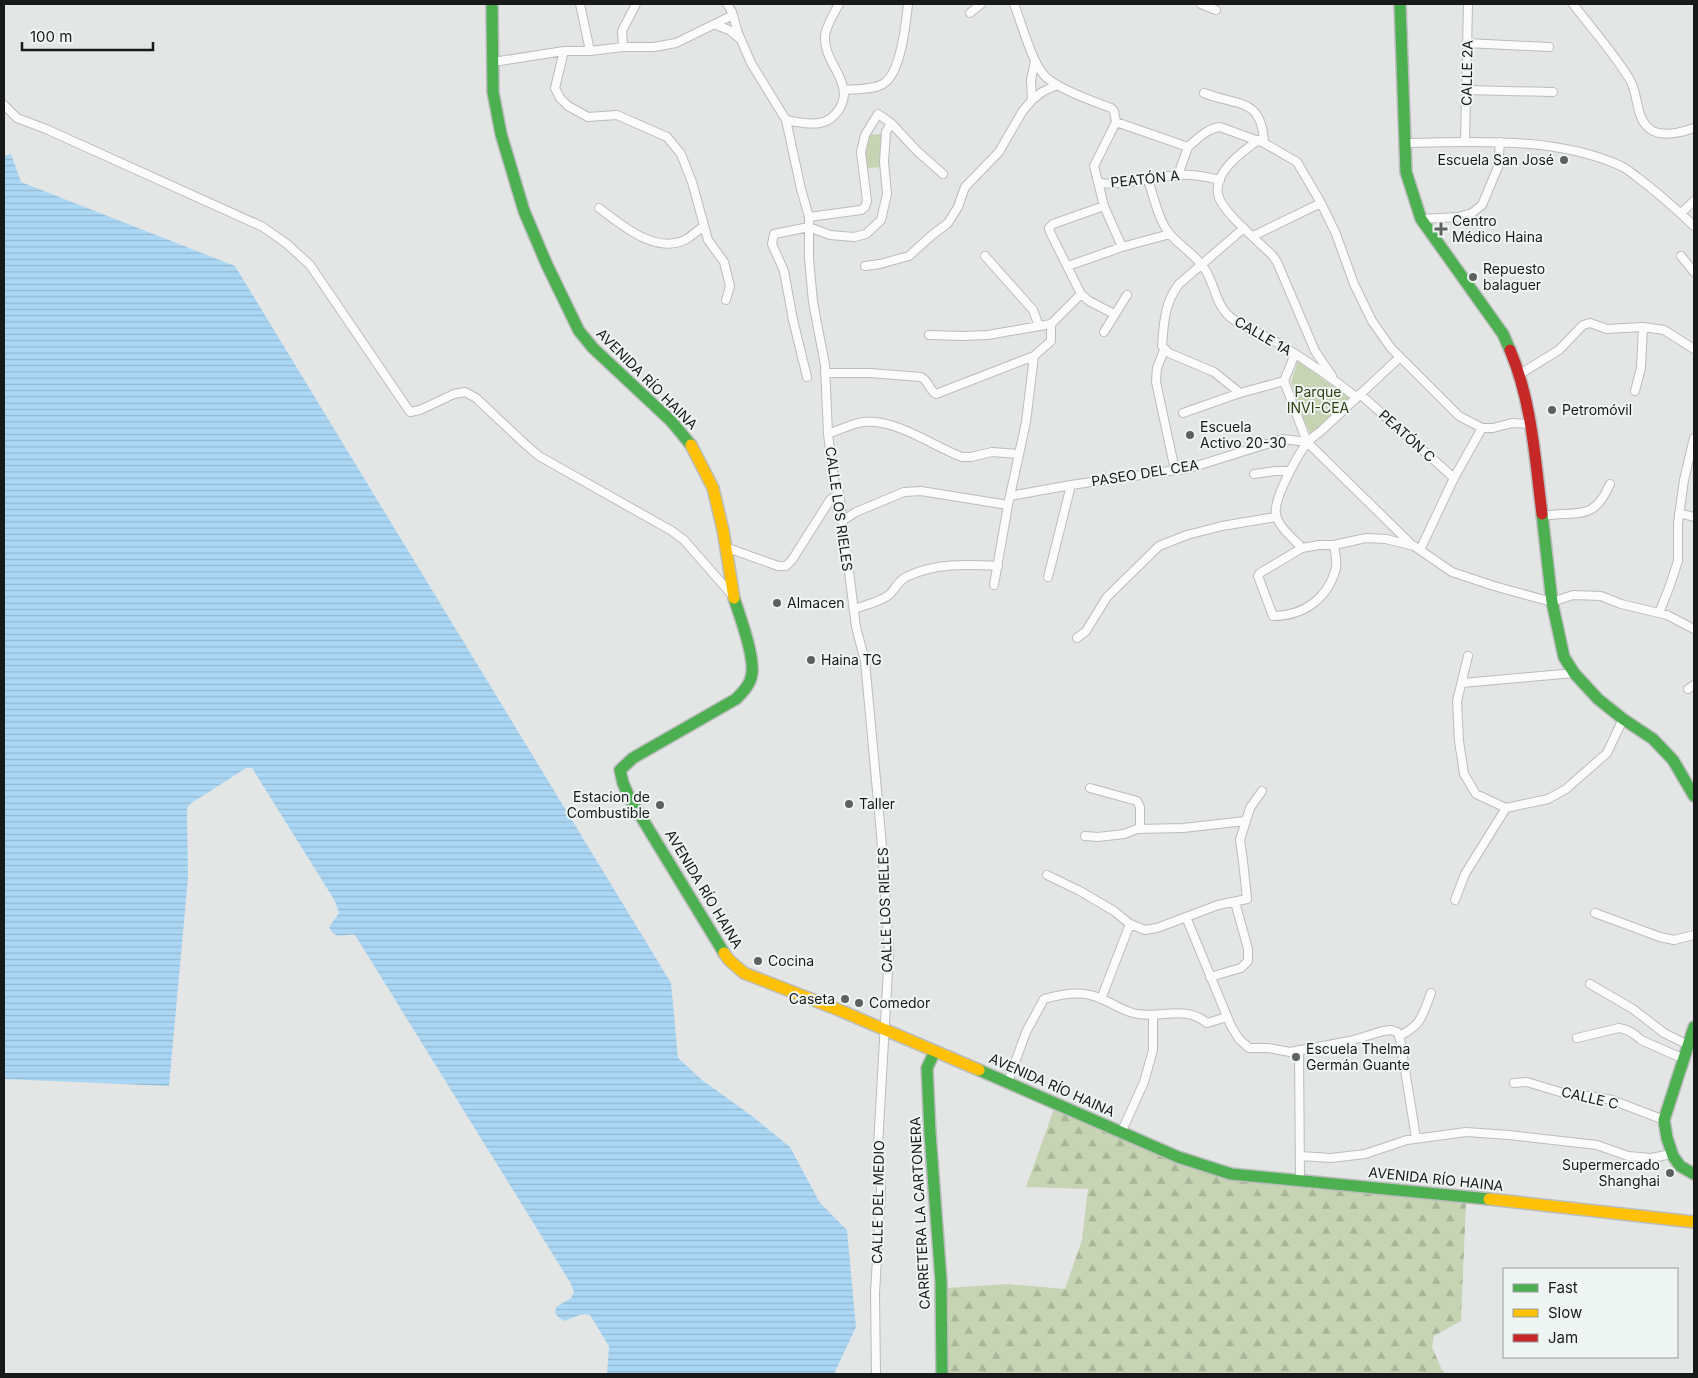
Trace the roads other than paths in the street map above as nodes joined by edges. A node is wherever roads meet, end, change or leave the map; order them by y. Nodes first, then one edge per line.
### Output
1 (492, 4) edge
2 (580, 4) edge
3 (636, 4) edge
4 (727, 4) edge
5 (839, 4) edge
6 (908, 4) edge
7 (981, 4) edge
8 (1014, 4) edge
9 (1201, 4) edge
10 (1400, 4) edge
11 (1468, 4) edge
12 (1573, 4) edge
13 (1216, 10) dead end
14 (970, 13) dead end
15 (733, 15) junction
16 (716, 24) junction
17 (741, 41) junction
18 (1466, 43) junction
19 (623, 47) junction
20 (1549, 47) dead end
21 (590, 51) junction
22 (564, 52) junction
23 (1035, 61) junction
24 (492, 62) junction
25 (1057, 85) junction
26 (844, 90) junction
27 (1466, 90) junction
28 (1553, 92) dead end
29 (1204, 93) dead end
30 (1032, 100) junction
31 (4, 105) edge
32 (786, 120) junction
33 (1116, 122) junction
34 (891, 123) junction
35 (1694, 128) edge
36 (1261, 141) junction
37 (1465, 142) junction
38 (1500, 142) junction
39 (1404, 143) junction
40 (1188, 147) junction
41 (943, 174) dead end
42 (1178, 175) junction
43 (1148, 180) junction
44 (1220, 180) junction
45 (1099, 183) junction
46 (1694, 201) edge
47 (1321, 203) junction
48 (1104, 206) junction
49 (599, 208) dead end
50 (1681, 213) junction
51 (809, 217) junction
52 (1421, 219) junction
53 (704, 226) junction
54 (1694, 226) edge
55 (809, 227) junction
56 (1244, 228) junction
57 (1170, 234) junction
58 (1253, 236) junction
59 (1122, 247) junction
60 (985, 256) dead end
61 (1681, 256) dead end
62 (1202, 264) junction
63 (865, 266) dead end
64 (1068, 266) junction
65 (1694, 272) edge
66 (1080, 294) junction
67 (1127, 295) dead end
68 (726, 300) dead end
69 (1114, 314) junction
70 (1051, 324) junction
71 (1039, 326) junction
72 (1643, 327) junction
73 (1104, 332) dead end
74 (929, 334) dead end
75 (1694, 349) edge
76 (1164, 350) junction
77 (1295, 354) junction
78 (1034, 356) junction
79 (1400, 356) junction
80 (825, 373) junction
81 (1520, 374) junction
82 (807, 377) dead end
83 (1334, 380) junction
84 (1284, 381) junction
85 (1635, 391) dead end
86 (1240, 393) junction
87 (1358, 396) junction
88 (1183, 413) dead end
89 (1531, 424) junction
90 (1482, 428) junction
91 (828, 434) junction
92 (1694, 438) edge
93 (1307, 442) junction
94 (1693, 450) edge
95 (1019, 454) junction
96 (1175, 470) junction
97 (1290, 471) junction
98 (1254, 474) dead end
99 (1454, 478) junction
100 (1610, 484) dead end
101 (1071, 485) junction
102 (839, 493) junction
103 (1010, 496) junction
104 (1008, 505) junction
105 (1680, 513) junction
106 (1276, 516) junction
107 (1542, 516) junction
108 (1694, 516) edge
109 (842, 521) junction
110 (1334, 545) junction
111 (726, 547) junction
112 (1302, 548) junction
113 (1417, 548) junction
114 (998, 566) junction
115 (1048, 577) dead end
116 (994, 585) dead end
117 (734, 597) junction
118 (1552, 602) junction
119 (854, 609) junction
120 (1659, 613) junction
121 (1694, 629) edge
122 (1077, 638) dead end
123 (1468, 656) dead end
124 (1574, 673) junction
125 (1462, 683) junction
126 (1623, 719) junction
127 (1090, 788) dead end
128 (1262, 791) dead end
129 (1694, 796) edge
130 (1506, 808) junction
131 (1246, 821) junction
132 (1140, 829) junction
133 (1085, 836) dead end
134 (1047, 875) dead end
135 (1455, 900) dead end
136 (1235, 902) junction
137 (1595, 912) dead end
138 (1186, 917) junction
139 (1130, 924) junction
140 (1694, 935) edge
141 (1210, 977) junction
142 (1590, 984) dead end
143 (1431, 993) dead end
144 (1101, 999) junction
145 (1153, 1016) junction
146 (1227, 1017) junction
147 (885, 1030) junction
148 (1692, 1036) edge
149 (1400, 1037) junction
150 (1577, 1038) dead end
151 (1299, 1050) junction
152 (935, 1051) junction
153 (1684, 1059) junction
154 (1008, 1082) junction
155 (1514, 1083) dead end
156 (1664, 1120) junction
157 (1121, 1133) junction
158 (1416, 1138) junction
159 (1672, 1154) junction
160 (1300, 1156) junction
161 (1694, 1174) edge
162 (1300, 1180) junction
163 (1694, 1222) edge
164 (876, 1374) edge
165 (942, 1374) edge

1 - 24 street, AVENIDA RÍO HAINA
2 - 21 street
3 - 19 street
4 - 15 street, CALLE LOS RIELES
5 - 26 street
6 - 26 street
7 - 14 street
8 - 23 street
9 - 13 street
10 - 39 street
11 - 18 street, CALLE 2A
12 - 35 street
15 - 16 street
15 - 17 street, CALLE LOS RIELES
16 - 17 street
16 - 19 street
17 - 32 street, CALLE LOS RIELES
18 - 20 street
18 - 27 street, CALLE 2A
19 - 21 street
21 - 22 street
22 - 24 street
22 - 53 street
23 - 25 street
23 - 30 street
24 - 111 street, AVENIDA RÍO HAINA
25 - 30 street
25 - 33 street
26 - 32 street
27 - 28 street
27 - 37 street, CALLE 2A
29 - 36 street
30 - 63 street
31 - 117 street
32 - 51 street, CALLE LOS RIELES
33 - 40 street
33 - 45 street
34 - 41 street
34 - 51 street
34 - 55 street
36 - 40 street
36 - 44 street
36 - 47 street
37 - 38 street
37 - 39 street
38 - 50 street
38 - 52 street
39 - 52 street
40 - 42 street
42 - 43 street, PEATÓN A
42 - 44 street, PEATÓN A
43 - 45 street, PEATÓN A
43 - 57 street, CALLE 1A
44 - 56 street
45 - 48 street
46 - 50 street
47 - 58 street
47 - 79 street
48 - 59 street
48 - 64 street
49 - 53 street
50 - 54 street
51 - 55 street, CALLE LOS RIELES
52 - 81 street
53 - 68 street
55 - 80 street, CALLE LOS RIELES
55 - 82 street
56 - 58 street
56 - 62 street
57 - 59 street
57 - 62 street, CALLE 1A
58 - 83 street
59 - 64 street
60 - 71 street
61 - 65 street
62 - 76 street
62 - 77 street, CALLE 1A
64 - 66 street
66 - 69 street
66 - 70 street
67 - 69 street
69 - 73 street
70 - 71 street
70 - 78 street
71 - 74 street
72 - 75 street
72 - 81 street
72 - 85 street
76 - 86 street
76 - 96 street
77 - 83 street, CALLE 1A
77 - 84 street
78 - 80 street
78 - 95 street
79 - 87 street
79 - 90 street
80 - 91 street, CALLE LOS RIELES
81 - 89 street
83 - 87 street, CALLE 1A
84 - 86 street
84 - 93 street
86 - 88 street
87 - 93 street
87 - 99 street, PEATÓN C
89 - 90 street
89 - 107 street
90 - 99 street
91 - 95 street
91 - 102 street, CALLE LOS RIELES
92 - 94 street
93 - 96 street, PASEO DEL CEA
93 - 97 street
93 - 113 street
94 - 105 street
95 - 103 street
96 - 101 street, PASEO DEL CEA
97 - 98 street
97 - 106 street
99 - 113 street
100 - 107 street
101 - 103 street, PASEO DEL CEA
101 - 115 street
102 - 109 street, CALLE LOS RIELES
102 - 111 street
103 - 104 street
104 - 109 street
104 - 114 street
105 - 108 street
105 - 120 street
106 - 112 street
106 - 122 street
107 - 118 street
109 - 119 street, CALLE LOS RIELES
110 - 112 street
110 - 112 street
110 - 113 street
111 - 117 street, AVENIDA RÍO HAINA
113 - 118 street
114 - 116 street
114 - 119 street
117 - 147 street, AVENIDA RÍO HAINA
118 - 120 street
118 - 124 street
119 - 147 street, CALLE LOS RIELES
120 - 121 street
123 - 125 street
124 - 125 street
124 - 126 street
125 - 130 street
126 - 129 street
126 - 130 street
127 - 132 street
128 - 131 street
130 - 135 street
131 - 132 street
131 - 136 street
132 - 133 street
134 - 139 street
136 - 138 street
136 - 141 street
137 - 140 street
138 - 139 street
138 - 141 street
139 - 144 street
141 - 146 street
142 - 148 street
143 - 149 street
144 - 145 street
144 - 154 street
145 - 146 street
145 - 157 street
146 - 151 street
147 - 152 street, AVENIDA RÍO HAINA
147 - 164 street, CALLE DEL MEDIO
148 - 153 street
149 - 151 street
149 - 158 street
150 - 153 street
151 - 160 street
152 - 154 street, AVENIDA RÍO HAINA
152 - 165 street, CARRETERA LA CARTONERA
153 - 156 street
154 - 157 street, AVENIDA RÍO HAINA
155 - 156 street, CALLE C
156 - 159 street
157 - 162 street, AVENIDA RÍO HAINA
158 - 159 street
158 - 160 street
159 - 161 street
160 - 162 street
162 - 163 street, AVENIDA RÍO HAINA

